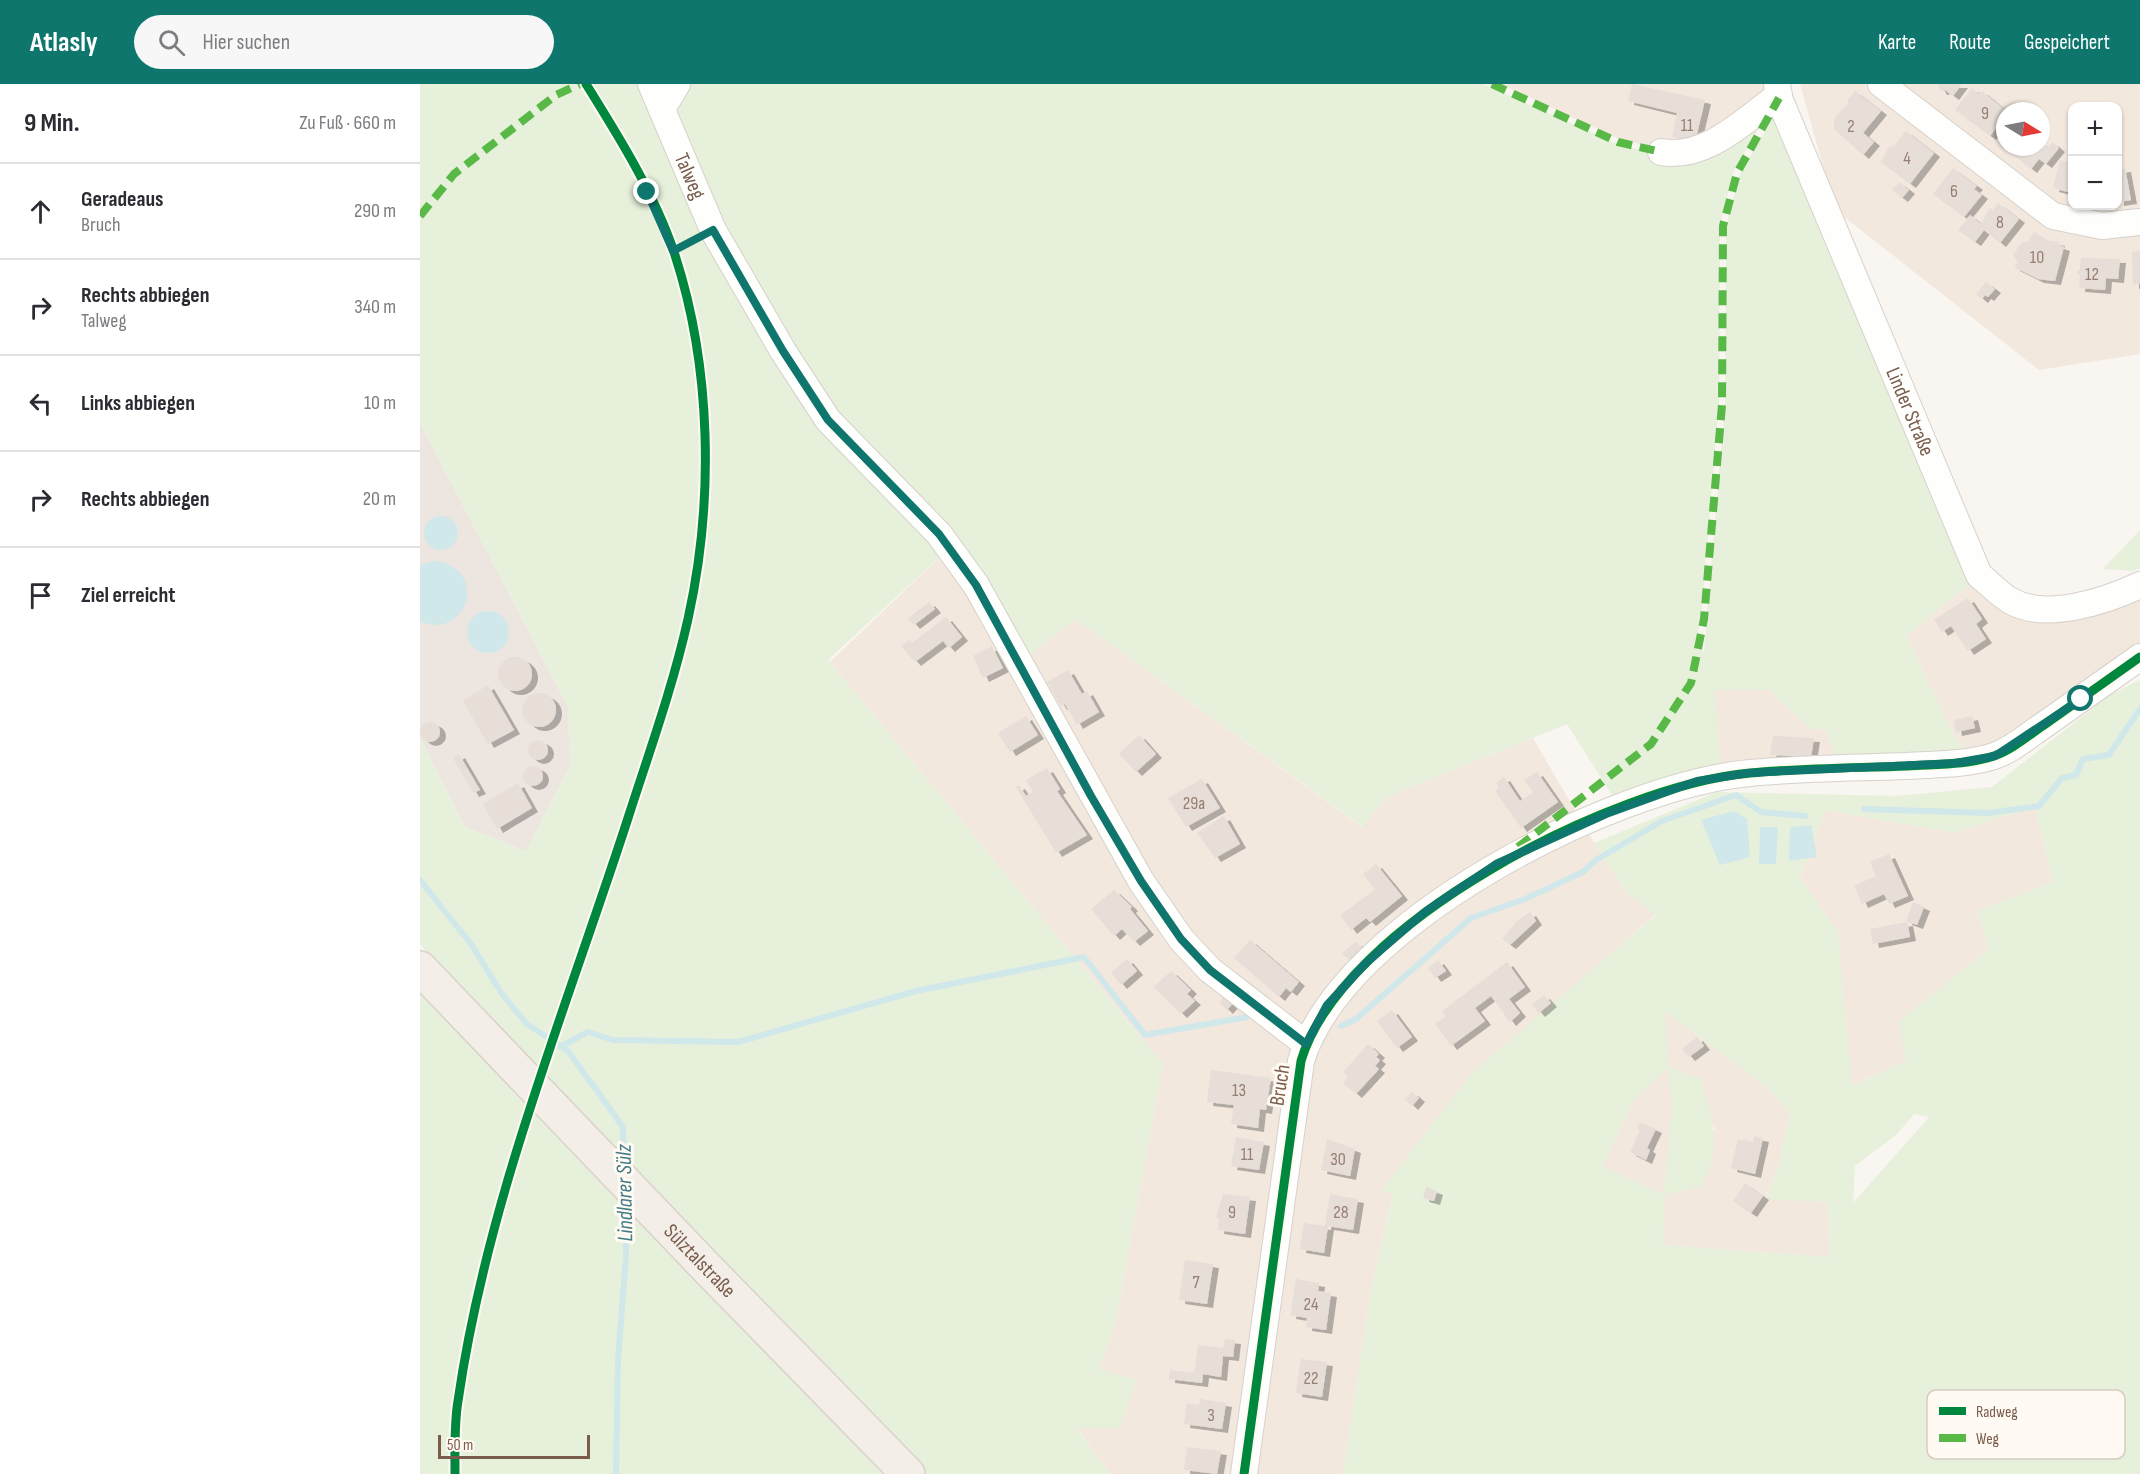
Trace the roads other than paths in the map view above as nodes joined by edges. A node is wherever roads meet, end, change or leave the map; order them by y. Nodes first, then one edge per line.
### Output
1 (651, 84) edge
2 (677, 84) edge
3 (1881, 84) edge
4 (1778, 90) edge
5 (662, 109) junction
6 (1661, 152) dead end
7 (2140, 222) edge
8 (2140, 585) edge
9 (2140, 657) edge
10 (420, 968) edge
11 (1306, 1044) junction
12 (908, 1474) edge
13 (1244, 1474) edge

1 - 5 street, Talweg
2 - 5 street
3 - 7 street
4 - 6 street
4 - 8 street, Linder Straße
5 - 11 street, Talweg
9 - 11 street, Bruch
10 - 12 main road, Sülztalstraße
11 - 13 street, Bruch

